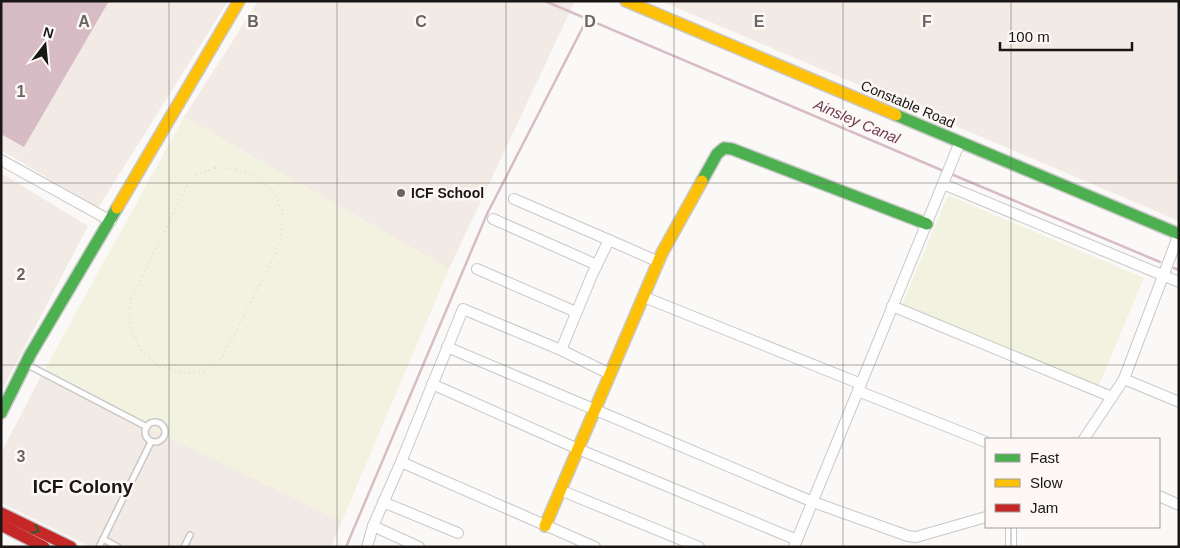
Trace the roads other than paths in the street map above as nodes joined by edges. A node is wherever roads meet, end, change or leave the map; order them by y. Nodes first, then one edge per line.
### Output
1 (239, 1) edge
2 (626, 1) edge
3 (960, 142) junction
4 (1, 160) edge
5 (946, 176) junction
6 (514, 198) dead end
7 (493, 219) dead end
8 (111, 221) junction
9 (927, 224) junction
10 (1179, 234) edge
11 (609, 240) junction
12 (659, 262) junction
13 (596, 265) junction
14 (477, 270) dead end
15 (1163, 276) junction
16 (1179, 282) edge
17 (644, 297) junction
18 (892, 306) junction
19 (576, 312) junction
20 (447, 347) junction
21 (561, 350) junction
22 (26, 364) junction
23 (610, 374) junction
24 (1124, 380) junction
25 (432, 384) junction
26 (859, 388) junction
27 (1112, 397) junction
28 (1179, 402) edge
29 (595, 409) junction
30 (1, 413) edge
31 (147, 427) junction
32 (1085, 438) edge
33 (151, 442) junction
34 (985, 442) edge
35 (578, 449) junction
36 (400, 462) junction
37 (560, 490) junction
38 (1160, 496) edge
39 (383, 502) junction
40 (812, 502) junction
41 (1179, 505) edge
42 (1, 512) edge
43 (985, 517) edge
44 (1, 525) edge
45 (373, 526) junction
46 (545, 526) junction
47 (1011, 528) edge
48 (458, 533) dead end
49 (190, 535) dead end
50 (103, 539) junction
51 (795, 543) edge
52 (44, 547) edge
53 (71, 547) edge
54 (99, 547) edge
55 (118, 547) edge
56 (184, 547) edge
57 (367, 547) edge
58 (419, 547) edge
59 (595, 547) edge
60 (699, 547) edge
61 (1011, 547) edge

1 - 8 street
2 - 3 street, Constable Road
3 - 5 street
3 - 10 street, Constable Road
4 - 8 street
5 - 9 street
5 - 15 street
6 - 11 street
7 - 13 street
8 - 22 street
9 - 12 street
9 - 18 street
10 - 15 street
11 - 12 street
11 - 13 street
12 - 17 street
13 - 19 street
14 - 19 street
15 - 16 street
15 - 24 street
17 - 23 street
17 - 26 street
18 - 26 street
18 - 27 street
19 - 21 street
20 - 21 street
20 - 25 street
20 - 29 street
21 - 23 street
22 - 30 street
22 - 31 lane
23 - 29 street
24 - 27 street
24 - 28 street
25 - 35 street
25 - 36 street
26 - 34 street
26 - 40 street
27 - 32 street
29 - 35 street
29 - 40 street
31 - 33 lane
31 - 33 lane
33 - 50 lane
35 - 37 street
35 - 51 street
36 - 39 street
36 - 46 street
37 - 46 street
37 - 60 street
38 - 41 street
39 - 45 street
39 - 48 street
40 - 43 street
40 - 51 street
42 -> 53 street
44 - 52 street
45 - 57 street
45 - 58 street
46 - 59 street
47 - 61 street
49 - 56 lane
50 - 54 lane
50 - 55 lane

